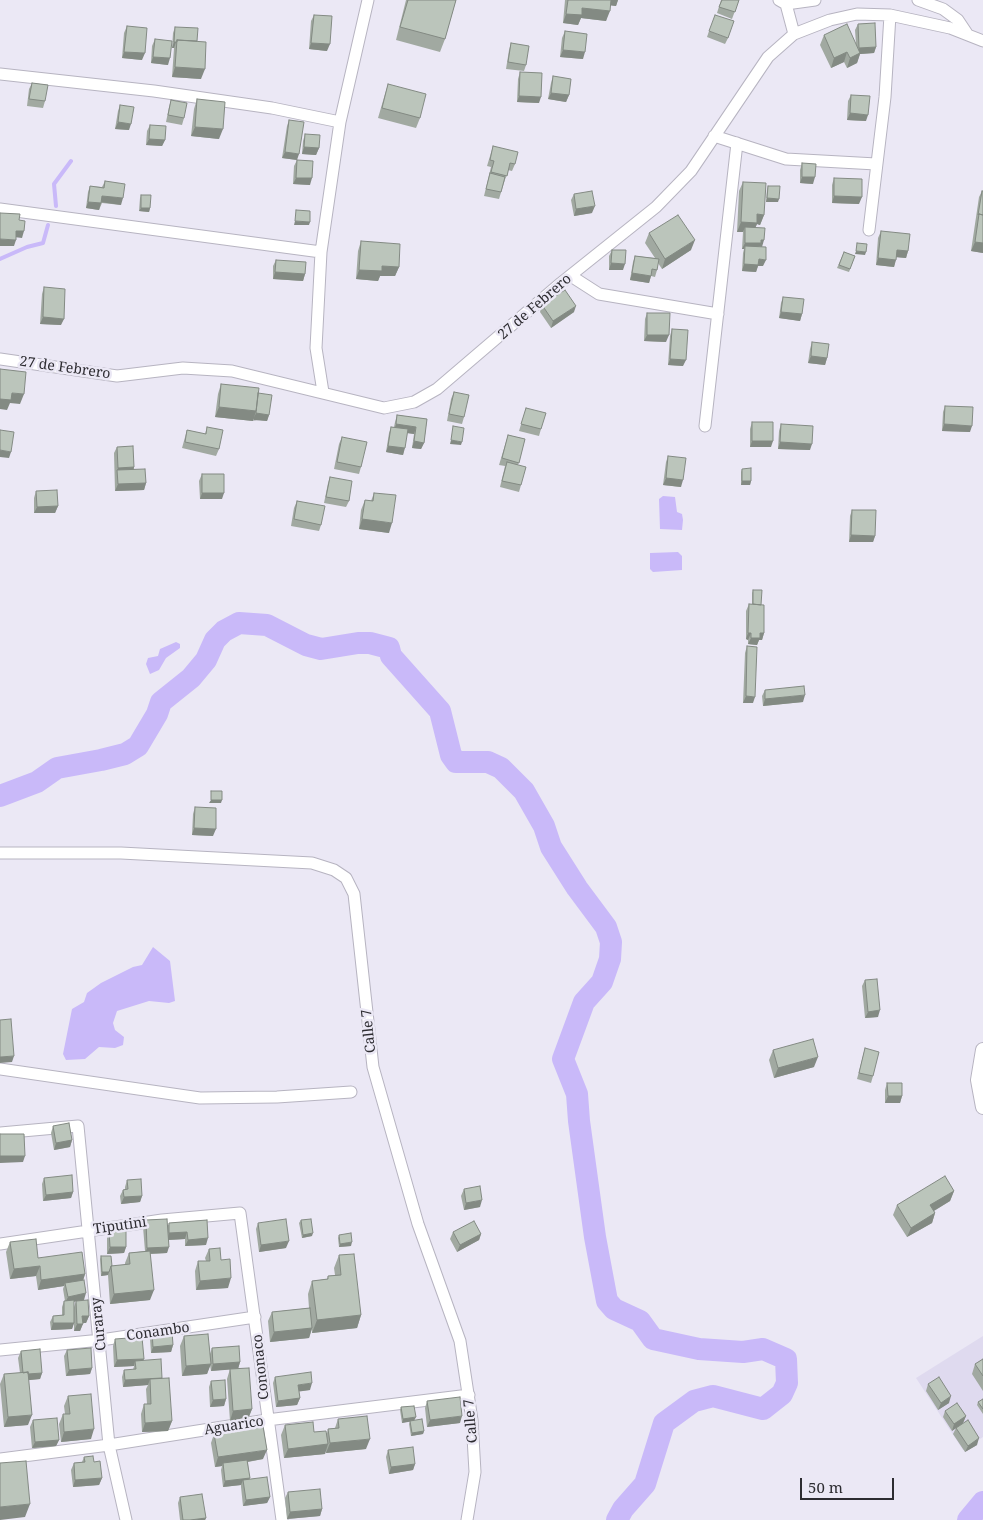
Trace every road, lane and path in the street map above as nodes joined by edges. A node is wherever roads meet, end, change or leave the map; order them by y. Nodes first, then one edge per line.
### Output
1 (368, 0) edge
2 (815, 0) edge
3 (918, 0) edge
4 (782, 2) edge
5 (890, 15) junction
6 (794, 34) junction
7 (968, 35) junction
8 (983, 41) edge
9 (0, 74) edge
10 (340, 122) junction
11 (714, 136) junction
12 (738, 143) junction
13 (876, 164) junction
14 (0, 209) edge
15 (869, 230) dead end
16 (321, 252) junction
17 (570, 276) junction
18 (718, 314) junction
19 (0, 359) edge
20 (323, 392) junction
21 (705, 426) dead end
22 (0, 852) edge
23 (983, 1050) edge
24 (0, 1069) edge
25 (351, 1092) dead end
26 (983, 1107) edge
27 (0, 1133) edge
28 (240, 1213) joint
29 (88, 1231) junction
30 (0, 1244) edge
31 (255, 1317) junction
32 (101, 1340) junction
33 (0, 1350) edge
34 (469, 1395) junction
35 (267, 1420) junction
36 (109, 1446) junction
37 (0, 1459) edge
38 (126, 1520) edge
39 (282, 1520) edge
40 (467, 1520) edge

1 - 10 street
2 - 4 street
3 - 7 street
4 - 6 street
5 - 6 street, 27 de Febrero
5 - 7 street, 27 de Febrero
5 - 13 street
6 - 11 street, 27 de Febrero
7 - 8 street, 27 de Febrero
9 - 10 street
10 - 16 street
11 - 12 street
11 - 17 street, 27 de Febrero
12 - 13 street
12 - 18 street
13 - 15 street
14 - 16 street
16 - 20 street
17 - 18 street
17 - 20 street, 27 de Febrero
18 - 21 street
19 - 20 street, 27 de Febrero
22 - 34 street, Calle 7
23 - 26 street
24 - 25 street
27 - 29 street, Curaray
28 - 29 street, Tiputini
28 - 31 street, Cononaco
29 - 30 street, Tiputini
29 - 32 street, Curaray
31 - 32 street, Conambo
31 - 35 street, Cononaco
32 - 33 street, Conambo
32 - 36 street, Curaray
34 - 35 street, Aguarico
34 - 40 street, Calle 7
35 - 36 street, Aguarico
35 - 39 street, Cononaco
36 - 37 street, Aguarico
36 - 38 street, Curaray

